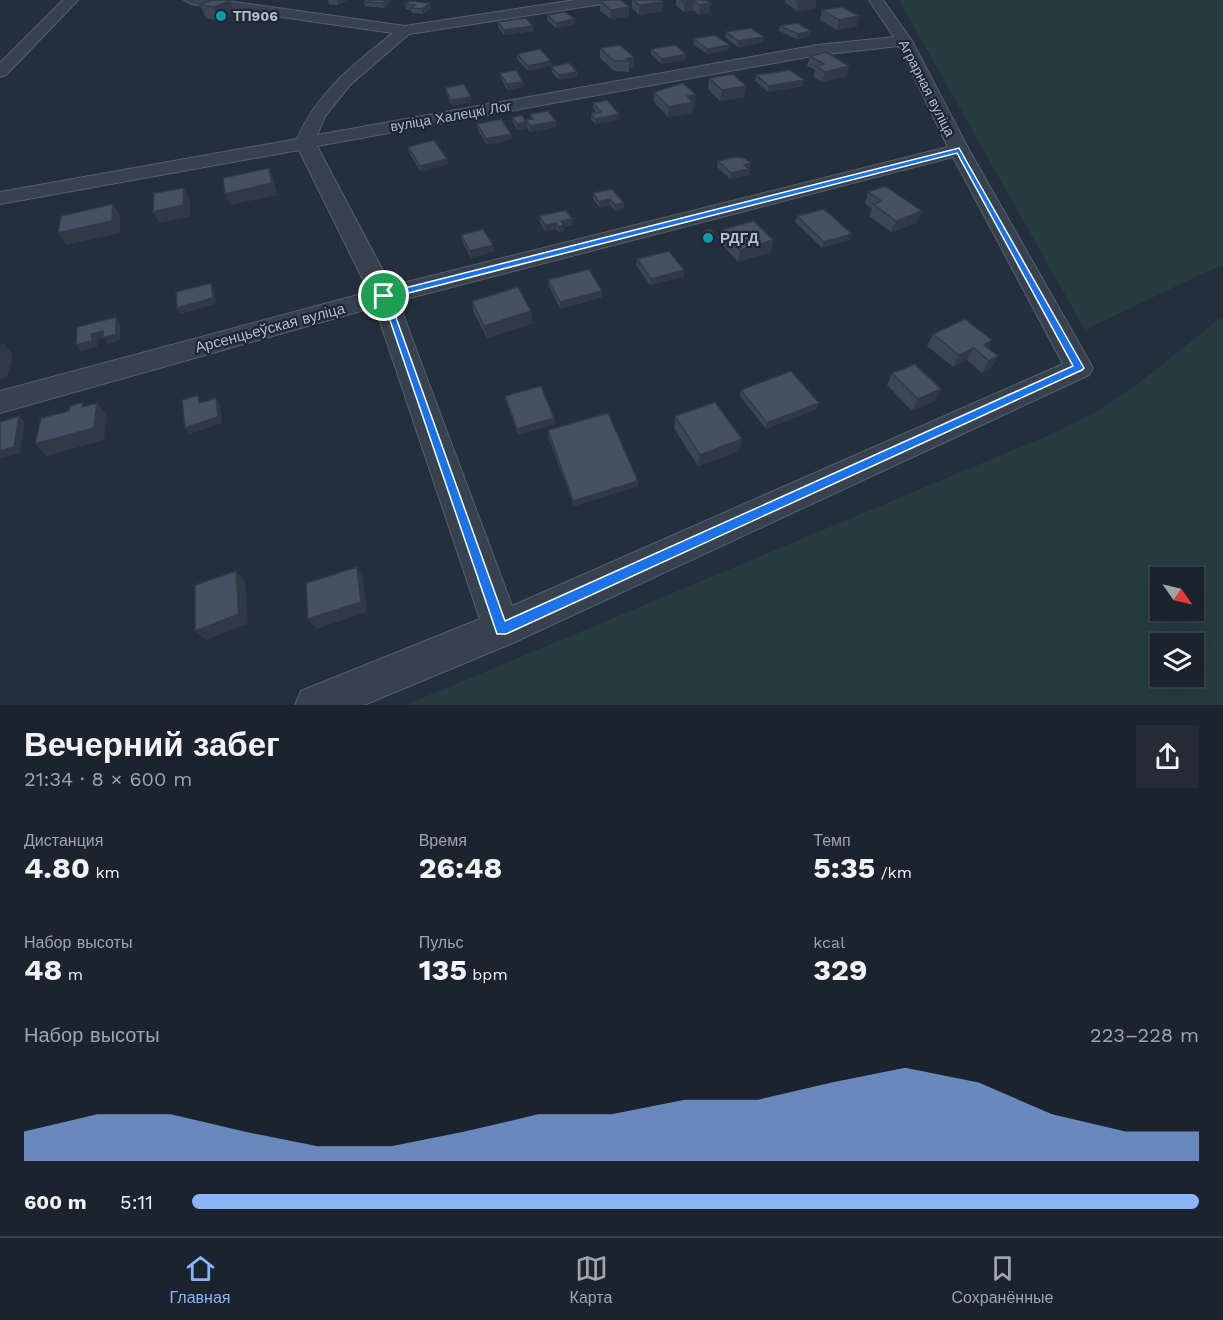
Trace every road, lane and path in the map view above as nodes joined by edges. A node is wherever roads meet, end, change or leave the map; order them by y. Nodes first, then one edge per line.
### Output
1 (71, 0) edge
2 (191, 0) edge
3 (602, 0) edge
4 (876, 0) edge
5 (405, 30) junction
6 (903, 41) junction
7 (0, 72) edge
8 (305, 142) junction
9 (959, 150) junction
10 (0, 198) edge
11 (384, 296) junction
12 (0, 402) edge
13 (502, 629) junction
14 (315, 705) edge

1 - 7 street
2 - 5 street
3 - 5 street
4 - 6 street, Аграрная вуліца
5 - 8 street
6 - 8 street, вуліца Халецкі Лог
6 - 9 street, Аграрная вуліца
8 - 10 street, вуліца Халецкі Лог
8 - 11 street
9 - 11 street, Арсенцьеўская вуліца
9 - 13 street, Аграрная вуліца
11 - 12 street, Арсенцьеўская вуліца
11 - 13 street
13 - 14 street

